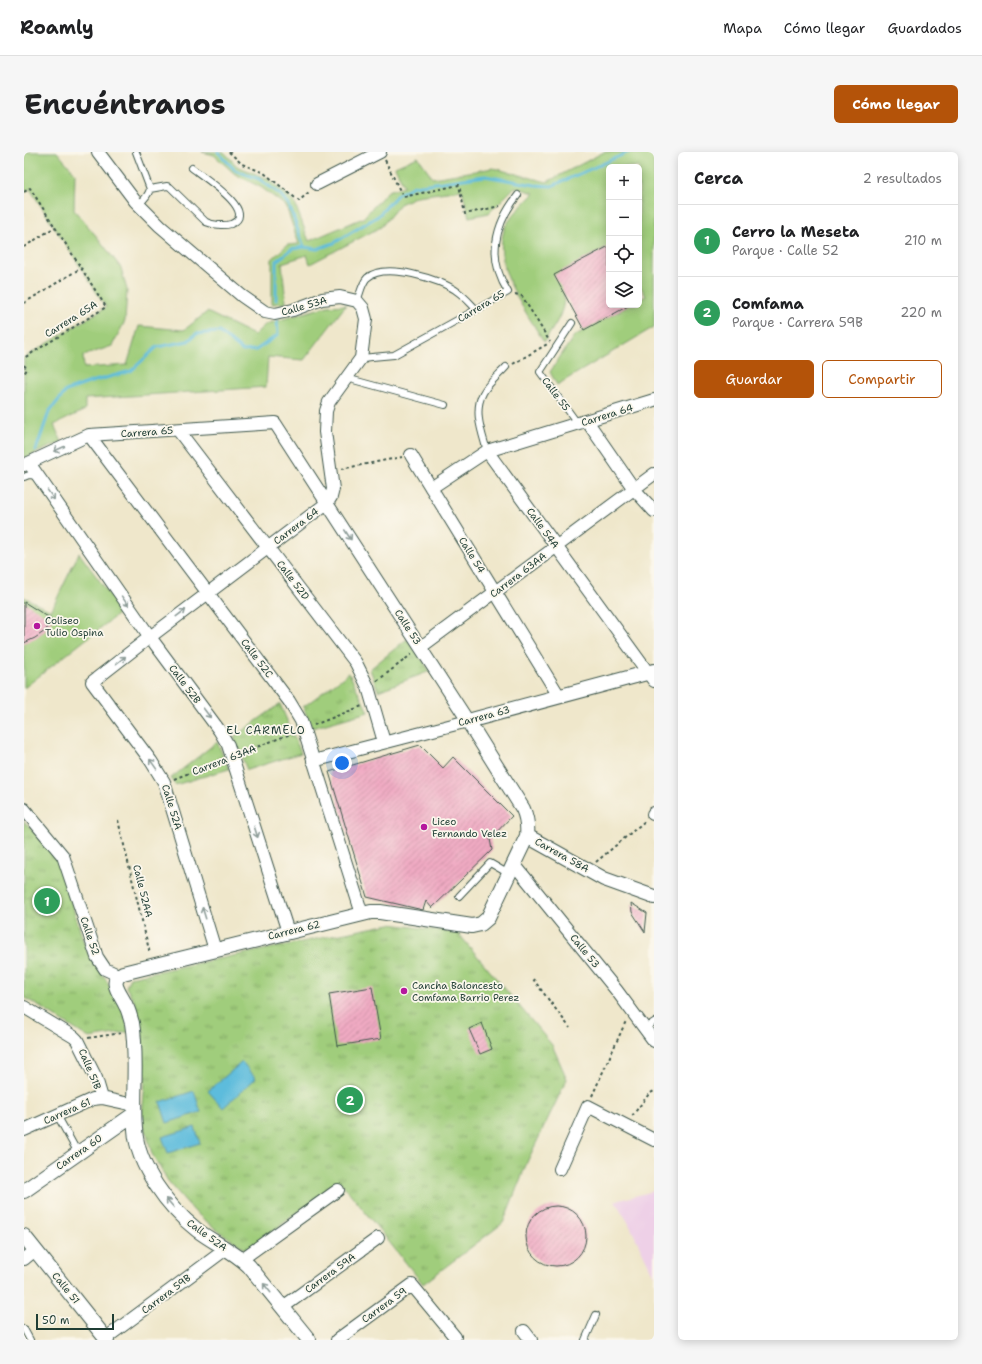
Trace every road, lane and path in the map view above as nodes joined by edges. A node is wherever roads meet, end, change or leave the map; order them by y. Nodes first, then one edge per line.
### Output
1 (98, 152) edge
2 (136, 152) edge
3 (229, 152) edge
4 (382, 155) edge
5 (192, 168) dead end
6 (316, 184) joint
7 (150, 189) junction
8 (24, 192) edge
9 (518, 195) dead end
10 (139, 204) junction
11 (511, 204) junction
12 (55, 227) junction
13 (24, 247) edge
14 (81, 268) junction
15 (508, 292) junction
16 (357, 301) junction
17 (24, 303) edge
18 (476, 309) junction
19 (572, 323) dead end
20 (565, 334) junction
21 (550, 342) junction
22 (24, 358) edge
23 (361, 358) junction
24 (24, 365) edge
25 (506, 367) joint
26 (24, 374) edge
27 (346, 378) junction
28 (654, 400) edge
29 (445, 405) dead end
30 (582, 422) junction
31 (275, 423) joint
32 (178, 430) junction
33 (89, 435) junction
34 (487, 451) junction
35 (411, 455) joint
36 (26, 464) edge
37 (330, 471) junction
38 (654, 474) edge
39 (24, 476) edge
40 (38, 476) junction
41 (431, 488) junction
42 (634, 489) junction
43 (327, 503) junction
44 (654, 512) edge
45 (556, 547) junction
46 (268, 548) junction
47 (495, 592) junction
48 (208, 593) junction
49 (150, 637) junction
50 (421, 648) junction
51 (652, 675) edge
52 (92, 682) joint
53 (368, 688) junction
54 (559, 696) junction
55 (372, 702) junction
56 (468, 721) junction
57 (303, 729) junction
58 (384, 742) junction
59 (232, 756) junction
60 (313, 761) junction
61 (164, 782) junction
62 (24, 809) edge
63 (654, 813) edge
64 (118, 820) dead end
65 (527, 836) junction
66 (511, 869) junction
67 (587, 869) junction
68 (459, 896) dead end
69 (654, 896) edge
70 (362, 914) junction
71 (472, 926) joint
72 (288, 932) junction
73 (215, 950) junction
74 (153, 965) junction
75 (118, 975) junction
76 (534, 978) dead end
77 (24, 1007) edge
78 (631, 1009) junction
79 (650, 1025) edge
80 (570, 1028) dead end
81 (133, 1031) junction
82 (77, 1040) junction
83 (654, 1040) edge
84 (654, 1091) edge
85 (102, 1098) junction
86 (588, 1106) junction
87 (134, 1109) junction
88 (57, 1115) junction
89 (625, 1125) junction
90 (24, 1130) edge
91 (654, 1140) edge
92 (78, 1153) junction
93 (560, 1169) dead end
94 (338, 1190) dead end
95 (24, 1191) edge
96 (24, 1236) edge
97 (378, 1238) dead end
98 (226, 1249) junction
99 (35, 1250) junction
100 (24, 1259) edge
101 (242, 1259) junction
102 (283, 1307) junction
103 (596, 1315) dead end
104 (24, 1329) edge
105 (455, 1337) dead end
106 (106, 1339) edge
107 (30, 1340) edge
108 (309, 1340) edge
109 (337, 1340) edge
110 (585, 1340) edge

1 - 10 street, Calle 53A
2 - 7 lane
3 - 6 path
4 - 6 street
4 - 11 path
5 - 7 lane
7 - 10 lane
8 - 12 path
9 - 11 lane, Carrera 65
10 - 16 street, Calle 53A
11 - 15 lane, Carrera 65
12 - 13 path
12 - 14 path
14 - 17 path
14 - 22 path, Carrera 65A
15 - 18 lane, Carrera 65
15 - 21 path
16 - 18 lane
16 - 23 street, Carrera 64
18 - 23 lane, Carrera 65
19 - 20 lane, Calle 55
20 - 21 path
20 - 30 lane, Calle 55
21 - 25 path
23 - 27 street, Carrera 64
24 - 26 path
25 - 34 lane, Calle 54A
27 - 29 lane
27 - 37 street, Carrera 64
28 - 30 street, Carrera 64
30 - 34 street, Carrera 64
30 - 42 street, Calle 55
31 - 32 street, Carrera 65
31 - 43 street, Calle 53
32 - 33 street, Carrera 65
32 - 46 street, Calle 52D
33 -> 36 street, Carrera 65
33 - 48 street, Calle 52C
34 - 41 street, Carrera 64
34 - 45 street, Calle 54A
35 - 37 path
35 - 41 street, Calle 54
36 - 40 street, Calle 52B
37 - 43 street, Carrera 64
38 - 42 street, Carrera 63AA
39 - 40 lane
40 -> 49 street, Calle 52B
41 - 47 street, Calle 54
42 - 44 street, Calle 55
42 - 45 street, Carrera 63AA
43 - 46 street, Carrera 64
43 -> 50 street, Calle 53
45 - 47 street, Carrera 63AA
45 - 51 street, Calle 54A
46 - 48 street, Carrera 64
46 - 53 street, Calle 52D
47 - 50 street, Carrera 63AA
47 - 54 street, Calle 54
49 -> 48 street, Carrera 64
48 - 57 street, Calle 52C
52 -> 49 street, Carrera 64
49 -> 59 street, Calle 52B
50 - 53 path
50 - 56 street, Calle 53
51 - 54 street, Carrera 63
61 -> 52 street, Calle 52A
53 - 55 street, Calle 52D
54 - 56 street, Carrera 63
55 - 57 path, Carrera 63AA
55 - 58 street, Calle 52D
56 - 58 street, Carrera 63
56 - 65 street, Calle 53
57 - 59 path, Carrera 63AA
57 - 60 street, Calle 52C
58 - 60 street, Carrera 63
59 - 61 path, Carrera 63AA
59 -> 72 street, Calle 52B
60 - 70 street, Calle 52C
73 -> 61 street, Calle 52A
62 - 75 street, Calle 52
63 - 67 path
64 - 74 path, Calle 52AA
65 - 66 street, Carrera 58A
65 - 67 street, Carrera 58A
66 - 68 lane
66 - 71 street, Carrera 58A
66 - 78 street, Calle 53
67 - 69 street, Carrera 58A
70 - 71 street, Carrera 62
70 - 72 street, Carrera 62
72 - 73 street, Carrera 62
73 - 74 street, Carrera 62
74 - 75 street, Carrera 62
75 - 81 street
76 - 80 path
77 - 82 street
78 - 79 street, Calle 53
78 - 86 path
79 - 83 street, Calle 53
81 - 82 path
81 - 87 street
82 - 85 street, Calle 51B
84 - 89 path
85 - 87 street, Carrera 61
85 - 88 street, Carrera 61
86 - 89 street
86 - 93 street
87 - 92 street, Carrera 60
98 -> 87 street, Calle 52A
88 - 90 street, Carrera 61
88 - 92 lane
89 - 91 street
92 - 95 street, Carrera 60
94 - 101 street
96 - 99 street, Calle 51
97 - 102 street, Carrera 59A
98 - 101 street, Calle 52A
98 - 106 street, Carrera 59B
99 - 100 street
99 - 106 street, Calle 51
102 -> 101 street, Calle 52A
102 - 108 street, Calle 52A
103 - 110 lane
104 - 107 lane
105 - 109 street, Carrera 59

